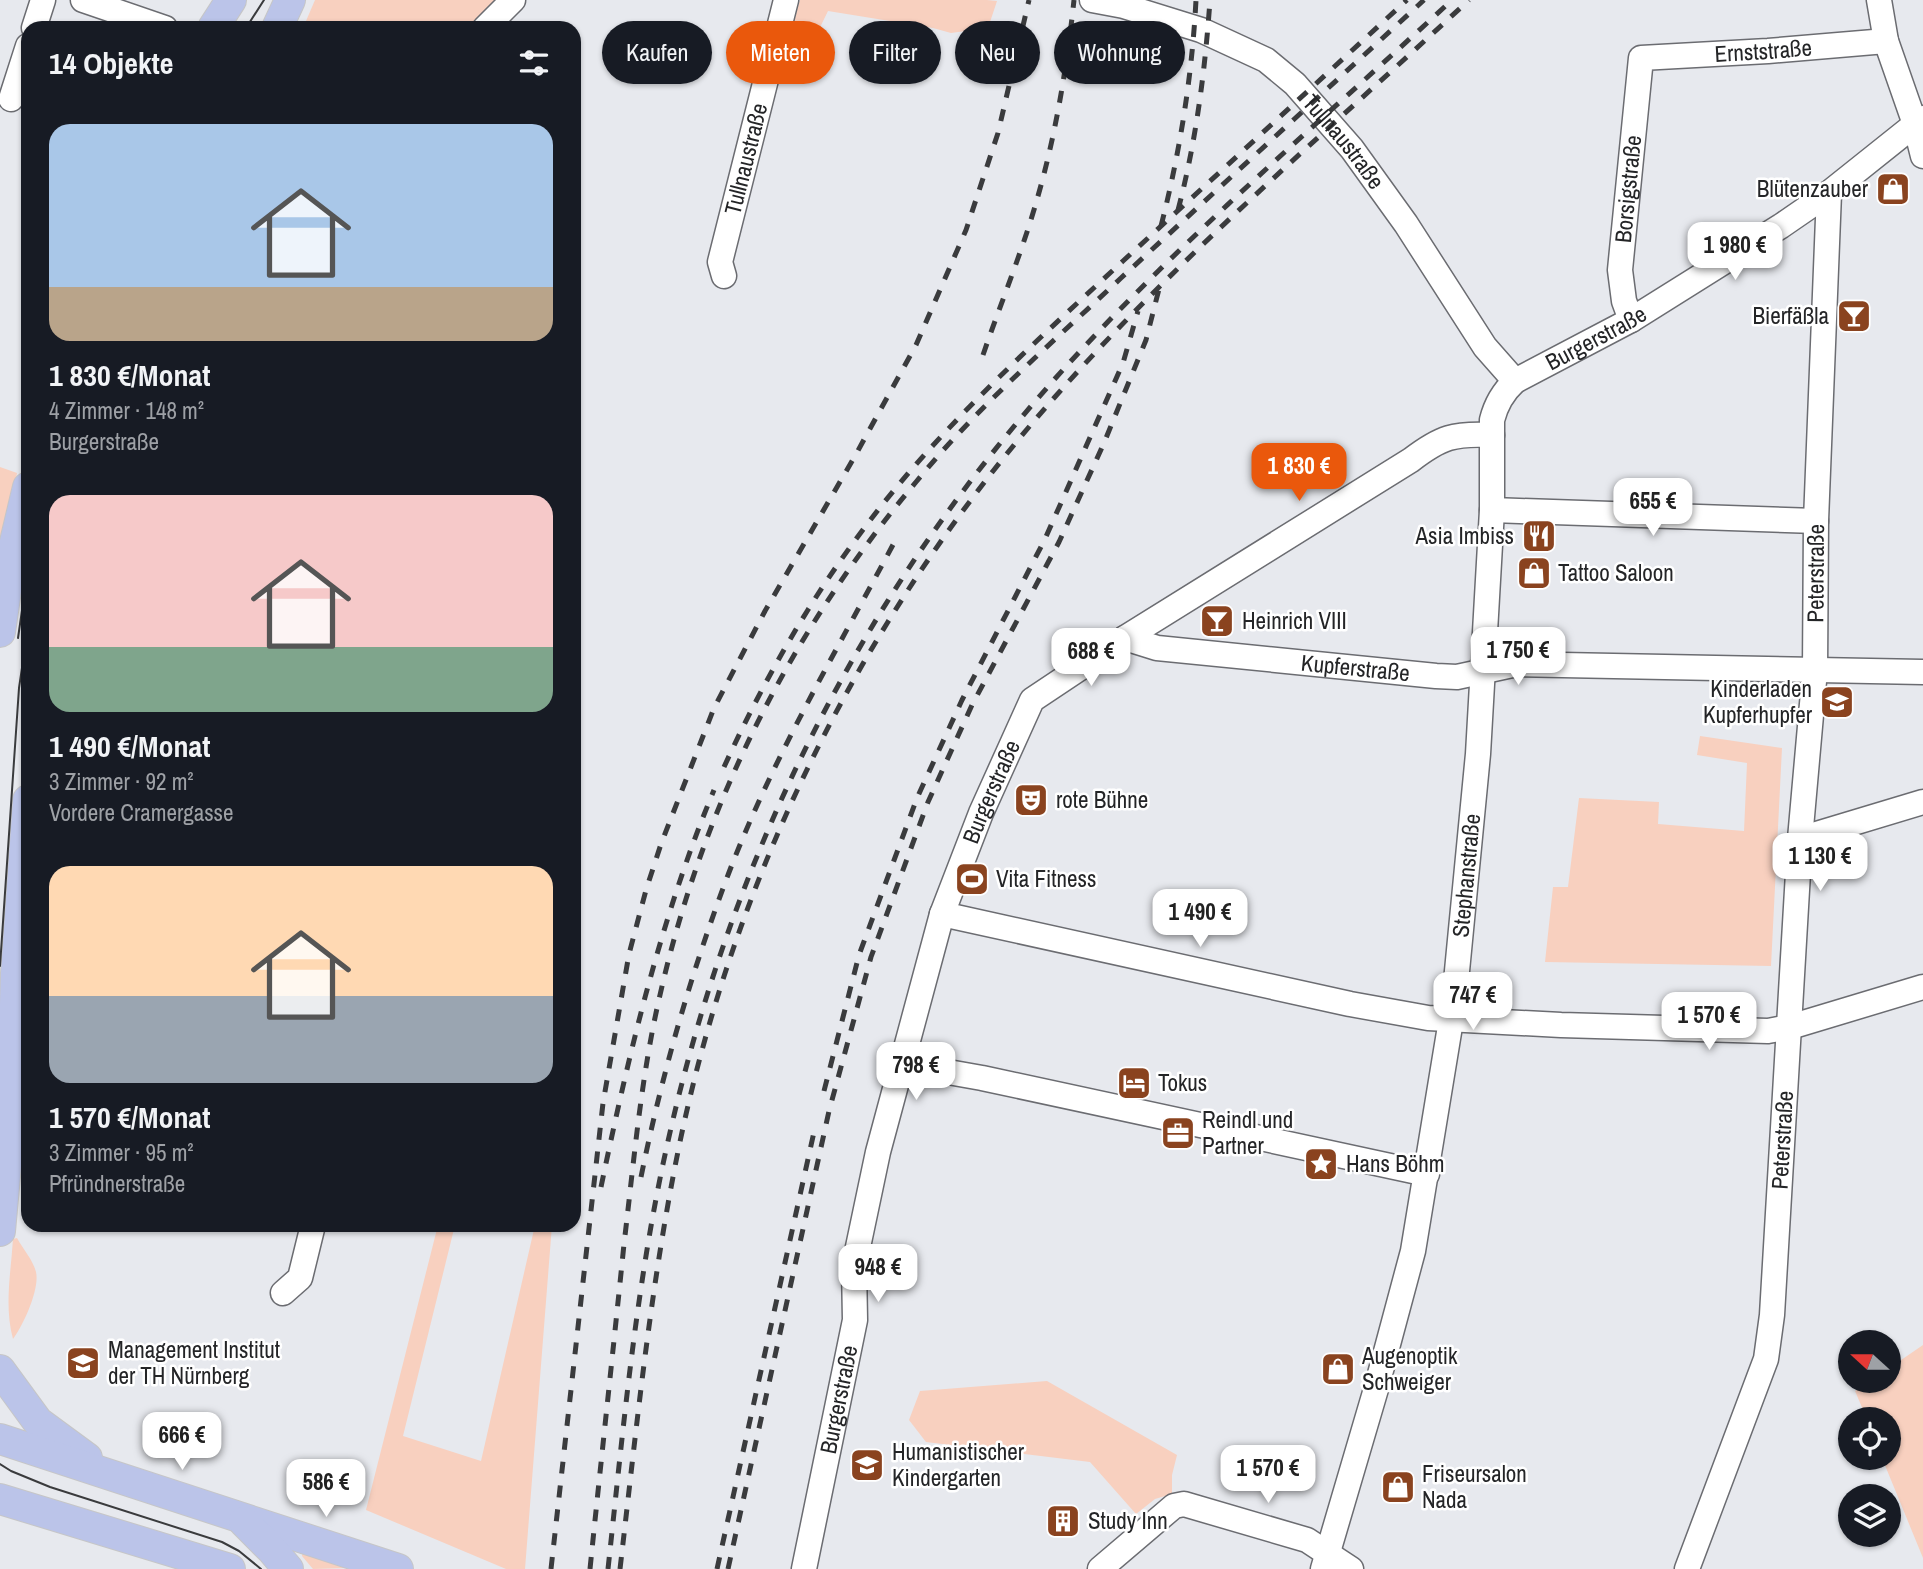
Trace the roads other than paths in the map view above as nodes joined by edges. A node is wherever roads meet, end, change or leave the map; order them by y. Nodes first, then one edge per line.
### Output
1 (43, 0) edge
2 (83, 0) edge
3 (231, 0) edge
4 (290, 0) edge
5 (513, 0) edge
6 (786, 0) edge
7 (1092, 0) edge
8 (1879, 0) edge
9 (36, 21) edge
10 (144, 21) edge
11 (218, 21) edge
12 (281, 21) edge
13 (492, 21) edge
14 (1886, 41) junction
15 (1641, 58) joint
16 (21, 68) edge
17 (11, 99) dead end
18 (1919, 121) edge
19 (1923, 156) edge
20 (1829, 193) junction
21 (724, 276) dead end
22 (1631, 320) junction
23 (1515, 381) junction
24 (1492, 435) junction
25 (1492, 510) junction
26 (21, 517) edge
27 (1816, 521) junction
28 (0, 632) edge
29 (1125, 638) junction
30 (1483, 670) junction
31 (1815, 670) junction
32 (1923, 673) edge
33 (1923, 802) edge
34 (1800, 839) junction
35 (21, 901) edge
36 (942, 914) junction
37 (1923, 987) edge
38 (1452, 1020) junction
39 (1790, 1027) junction
40 (14, 1046) edge
41 (902, 1064) junction
42 (1427, 1174) junction
43 (0, 1231) edge
44 (311, 1232) edge
45 (283, 1293) dead end
46 (0, 1370) edge
47 (0, 1439) edge
48 (110, 1475) junction
49 (0, 1499) edge
50 (239, 1518) junction
51 (94, 1526) junction
52 (1325, 1562) edge
53 (157, 1569) edge
54 (230, 1569) edge
55 (288, 1569) edge
56 (398, 1569) edge
57 (804, 1569) edge
58 (1100, 1569) edge
59 (1351, 1569) edge
60 (1687, 1569) edge

1 - 9 street
2 - 10 street
3 - 11 main road
4 - 12 main road
5 - 13 street
6 - 21 street, Tullnaustraße
7 - 23 street, Tullnaustraße
8 - 14 street
14 - 15 street, Ernststraße
14 - 18 street
15 - 22 street, Borsigstraße
16 - 17 street
18 - 19 street
18 - 20 street, Burgerstraße
20 - 22 street, Burgerstraße
20 - 27 street, Peterstraße
22 - 23 street, Burgerstraße
23 - 24 street, Stephanstraße
24 - 25 street, Stephanstraße
24 - 29 street, Burgerstraße
25 - 27 street
25 - 30 street, Stephanstraße
26 - 28 main road
27 - 31 street, Peterstraße
29 - 30 street, Kupferstraße
29 - 36 street, Burgerstraße
30 - 31 street, Kupferstraße
30 - 38 street, Stephanstraße
31 - 32 street, Kupferstraße
31 - 34 street, Peterstraße
33 - 34 street
34 - 39 street, Peterstraße
35 - 40 main road
36 - 38 street
36 - 41 street, Burgerstraße
37 - 39 street
38 - 39 street
38 - 42 street, Stephanstraße
39 - 60 street, Peterstraße
40 - 43 main road
41 - 42 street
41 - 57 street, Burgerstraße
42 - 52 street, Stephanstraße
44 - 45 street
46 - 48 main road
47 - 48 main road
48 - 50 main road
49 - 51 main road
50 - 55 main road
50 - 56 main road
51 - 53 main road
51 - 54 main road
52 - 58 street
52 - 59 street

